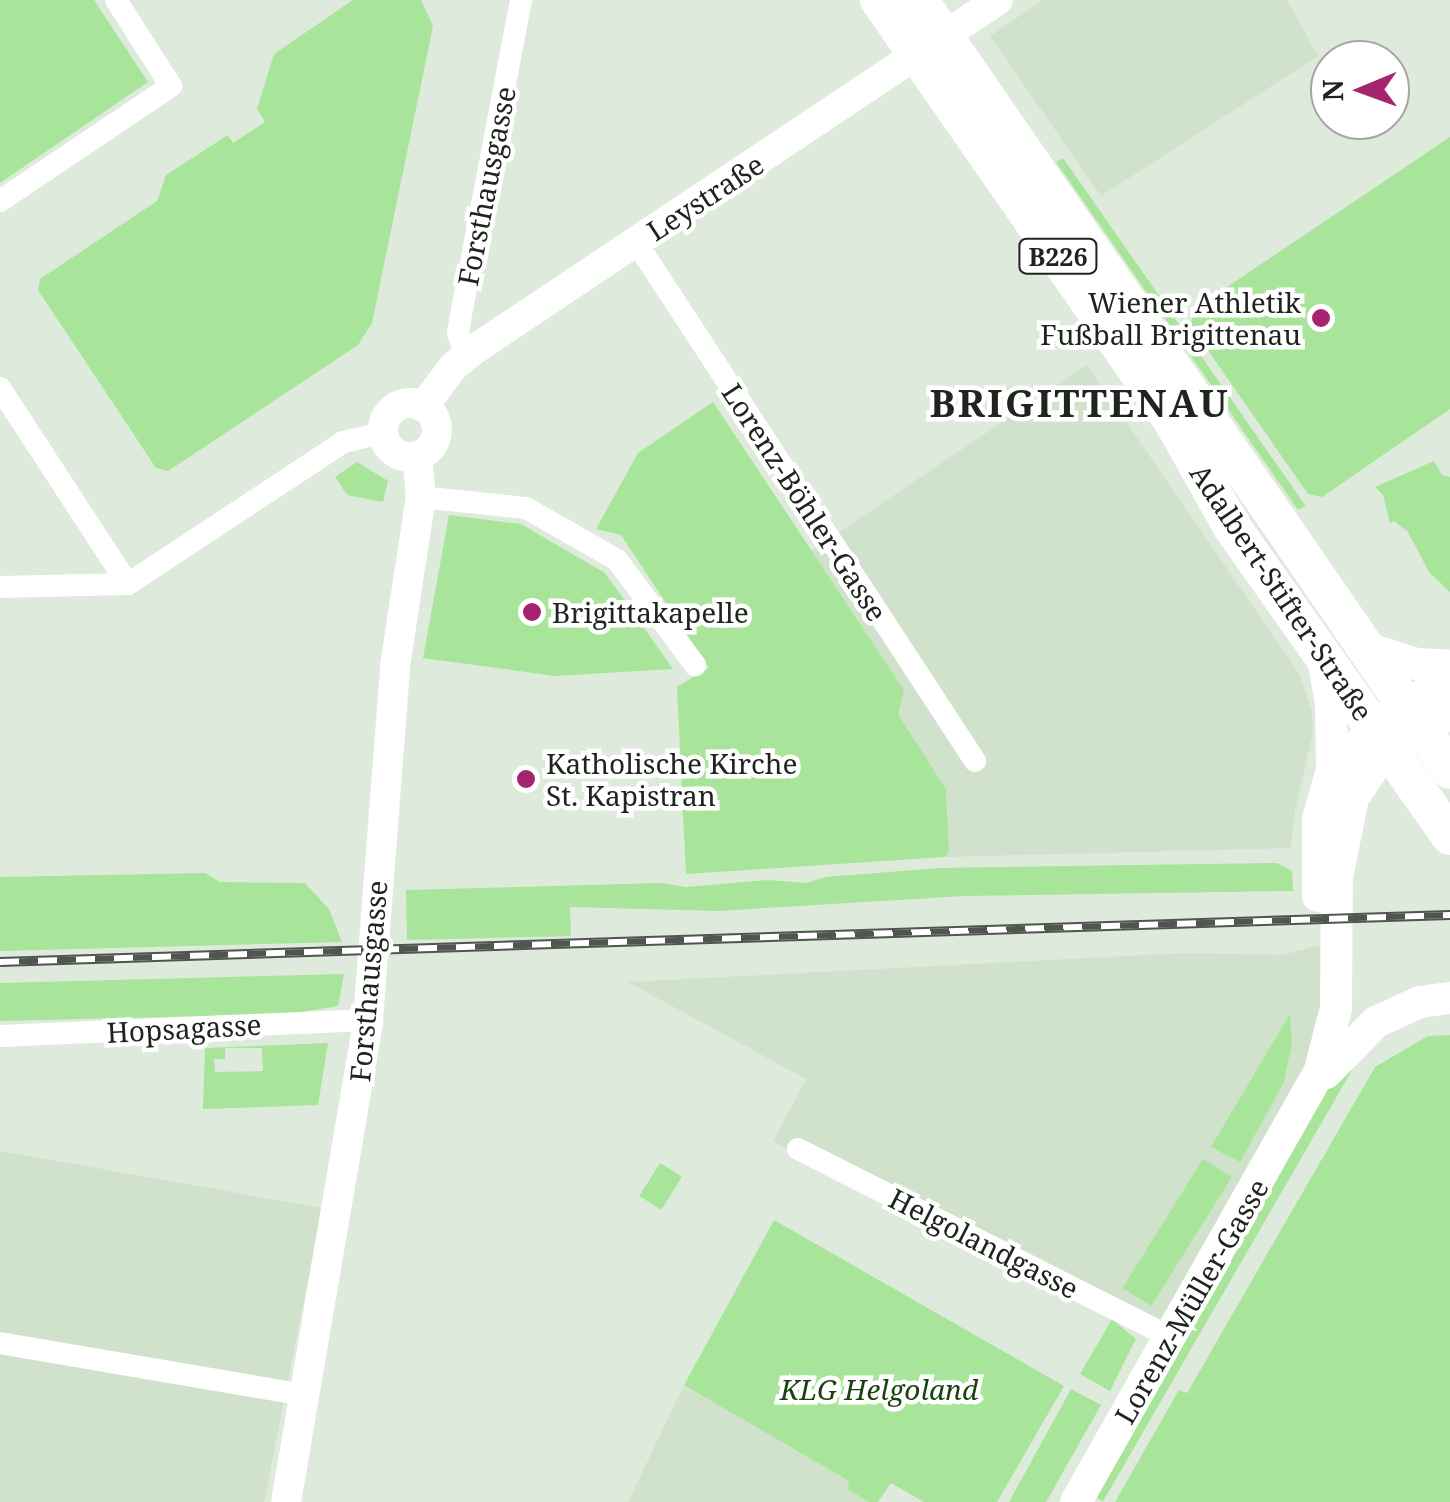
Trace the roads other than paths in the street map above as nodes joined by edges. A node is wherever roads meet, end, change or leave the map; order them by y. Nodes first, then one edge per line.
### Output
1 (116, 0) edge
2 (880, 0) edge
3 (919, 0) edge
4 (998, 0) edge
5 (520, 7) edge
6 (931, 46) junction
7 (0, 201) edge
8 (636, 242) junction
9 (466, 356) junction
10 (0, 388) edge
11 (423, 407) junction
12 (384, 433) junction
13 (417, 456) junction
14 (421, 497) junction
15 (128, 584) junction
16 (0, 587) edge
17 (1369, 649) junction
18 (1324, 659) junction
19 (695, 665) dead end
20 (1450, 666) edge
21 (1450, 678) edge
22 (1426, 715) edge
23 (1381, 740) junction
24 (975, 762) dead end
25 (1332, 770) junction
26 (1450, 770) edge
27 (1450, 836) edge
28 (1450, 998) edge
29 (368, 1020) junction
30 (0, 1036) edge
31 (1303, 1099) junction
32 (798, 1149) dead end
33 (1170, 1337) junction
34 (0, 1343) edge
35 (305, 1395) junction
36 (286, 1502) edge
37 (1076, 1502) edge

1 - 7 street
2 - 6 main road, Adalbert-Stifter-Straße / B226
3 - 6 main road, Adalbert-Stifter-Straße / B226
4 - 6 street, Leystraße
5 - 9 street, Forsthausgasse
6 - 8 street, Leystraße
6 - 17 main road, Adalbert-Stifter-Straße / B226
6 - 18 main road, Adalbert-Stifter-Straße / B226
8 - 9 street, Leystraße
8 - 24 street, Lorenz-Böhler-Gasse
9 - 11 street, Leystraße
10 - 15 street
11 - 12 street, Leystraße
11 - 13 street
12 - 13 street
12 - 15 street, Leystraße
13 - 14 street, Forsthausgasse
14 - 19 street
14 - 29 street, Forsthausgasse
15 - 16 street
17 - 20 main road
17 - 22 main road, Adalbert-Stifter-Straße / B226
18 - 23 main road, Adalbert-Stifter-Straße / B226
18 - 25 main road
21 - 22 main road
22 - 23 main road
22 - 26 main road, Adalbert-Stifter-Straße / B226
23 - 25 main road, Lorenz-Müller-Gasse
23 - 27 main road, Adalbert-Stifter-Straße / B226
23 - 31 main road, Lorenz-Müller-Gasse
25 - 31 main road, Lorenz-Müller-Gasse
28 - 31 main road
29 - 30 street, Hopsagasse
29 - 35 street, Forsthausgasse
31 - 33 main road, Lorenz-Müller-Gasse
32 - 33 street, Helgolandgasse
33 - 37 main road, Lorenz-Müller-Gasse
34 - 35 street
35 - 36 street, Forsthausgasse

